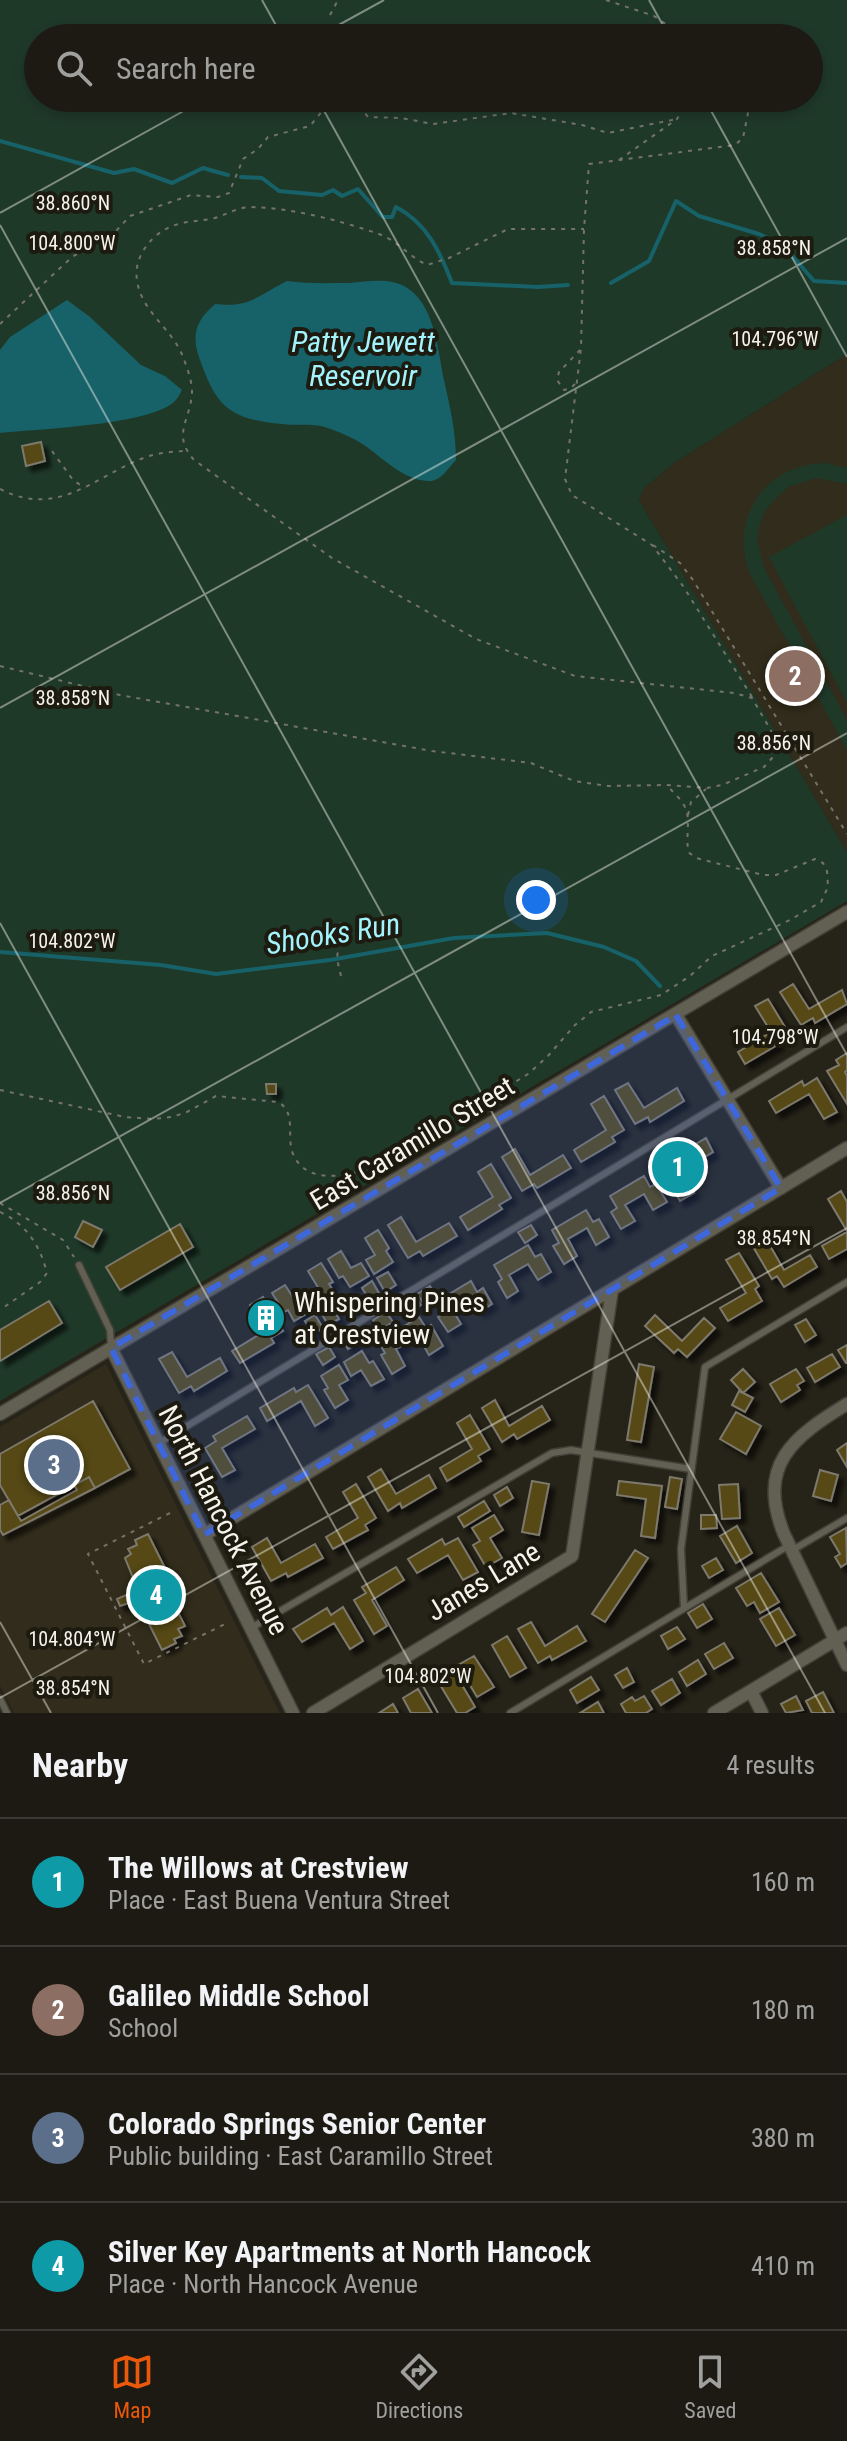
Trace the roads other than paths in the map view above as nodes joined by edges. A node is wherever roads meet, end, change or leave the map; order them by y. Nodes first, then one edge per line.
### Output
1 (847, 912) edge
2 (676, 1015) junction
3 (847, 1027) edge
4 (728, 1100) junction
5 (847, 1148) edge
6 (781, 1188) junction
7 (79, 1265) road end
8 (847, 1282) edge
9 (612, 1290) junction
10 (111, 1348) junction
11 (847, 1404) edge
12 (0, 1414) edge
13 (159, 1443) junction
14 (588, 1453) junction
15 (691, 1469) junction
16 (847, 1518) edge
17 (204, 1535) junction
18 (790, 1548) junction
19 (684, 1608) junction
20 (251, 1628) junction
21 (847, 1633) edge
22 (835, 1640) junction
23 (847, 1665) edge
24 (751, 1691) junction
25 (0, 1699) edge
26 (7, 1713) edge
27 (293, 1713) edge
28 (313, 1713) edge
29 (510, 1713) edge
30 (714, 1713) edge
31 (762, 1713) edge

1 - 2 street, East Caramillo Street
2 - 4 street
2 - 10 street, East Caramillo Street
3 - 4 lane
4 - 6 street
4 - 13 lane
5 - 6 street
6 - 9 street
7 - 10 lane
8 - 15 lane
9 - 14 street, Janes Lane
9 - 17 street
10 - 12 street, East Caramillo Street
10 - 13 street, North Hancock Avenue
11 - 18 street
13 - 17 street, North Hancock Avenue
14 - 15 lane
14 - 20 lane
14 - 28 street, Janes Lane
15 - 19 lane
16 - 18 lane
17 - 20 street, North Hancock Avenue
18 - 19 lane
18 - 22 street
19 - 29 lane
20 - 27 street, North Hancock Avenue
21 - 22 street
22 - 23 street
22 - 24 street
24 - 30 street
24 - 31 street
25 - 26 lane

